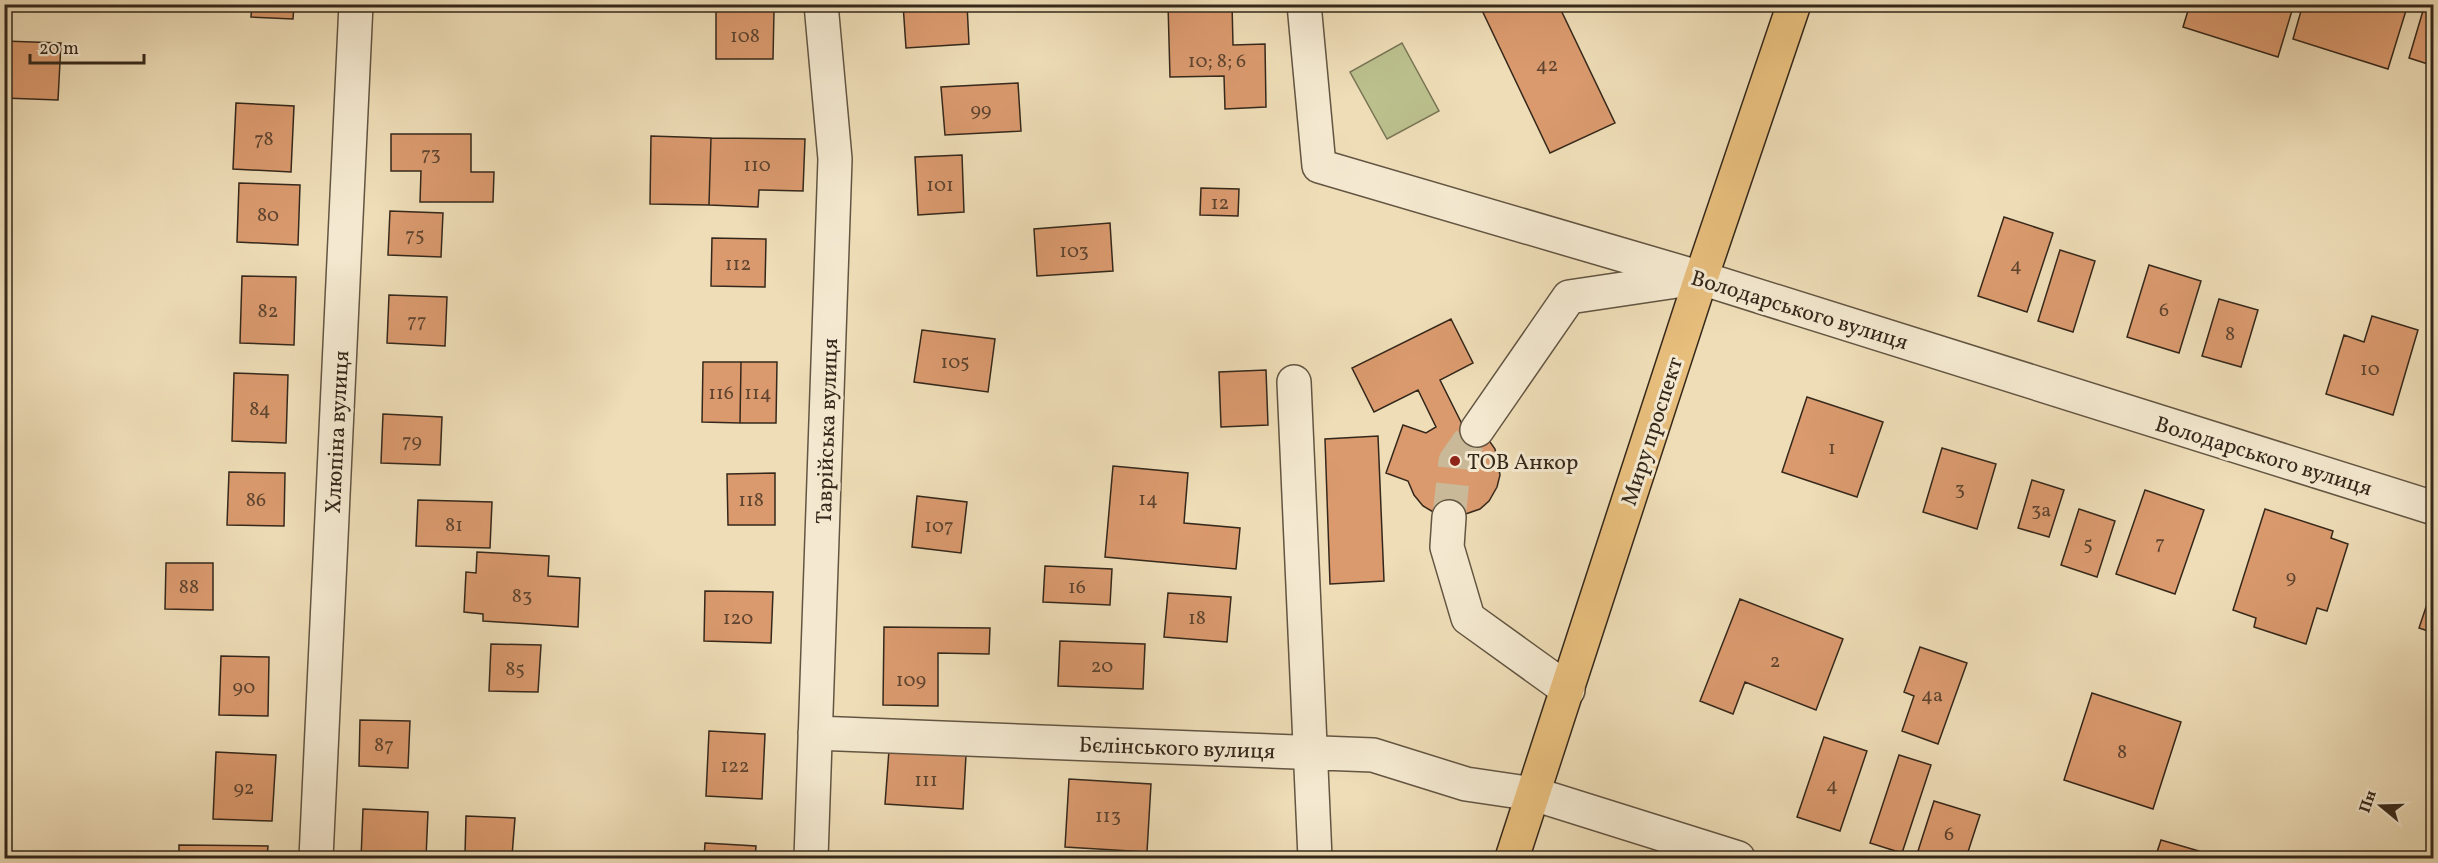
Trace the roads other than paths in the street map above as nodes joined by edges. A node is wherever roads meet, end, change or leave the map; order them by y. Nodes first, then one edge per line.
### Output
1 (356, 4) edge
2 (821, 4) edge
3 (1304, 4) edge
4 (1794, 4) edge
5 (1701, 278) junction
6 (1294, 382) dead end
7 (1477, 430) tunnel mouth
8 (2433, 508) edge
9 (1449, 517) tunnel mouth
10 (1568, 690) junction
11 (815, 733) junction
12 (1310, 752) junction
13 (1534, 794) junction
14 (316, 858) edge
15 (811, 858) edge
16 (1315, 858) edge
17 (1512, 858) edge
18 (1738, 858) edge

1 - 14 street, Хлюпіна вулиця
2 - 11 street, Таврійська вулиця
3 - 5 street, Володарського вулиця
4 - 5 main road, Миру проспект
5 - 7 street
5 - 8 street, Володарського вулиця
5 - 10 main road, Миру проспект
6 - 12 street
9 - 10 street
10 - 13 main road, Миру проспект
11 - 12 street, Бєлінського вулиця
11 - 15 street, Таврійська вулиця
12 - 13 street, Бєлінського вулиця
12 - 16 street
13 - 17 main road, Миру проспект
13 - 18 street, Бєлінського вулиця

